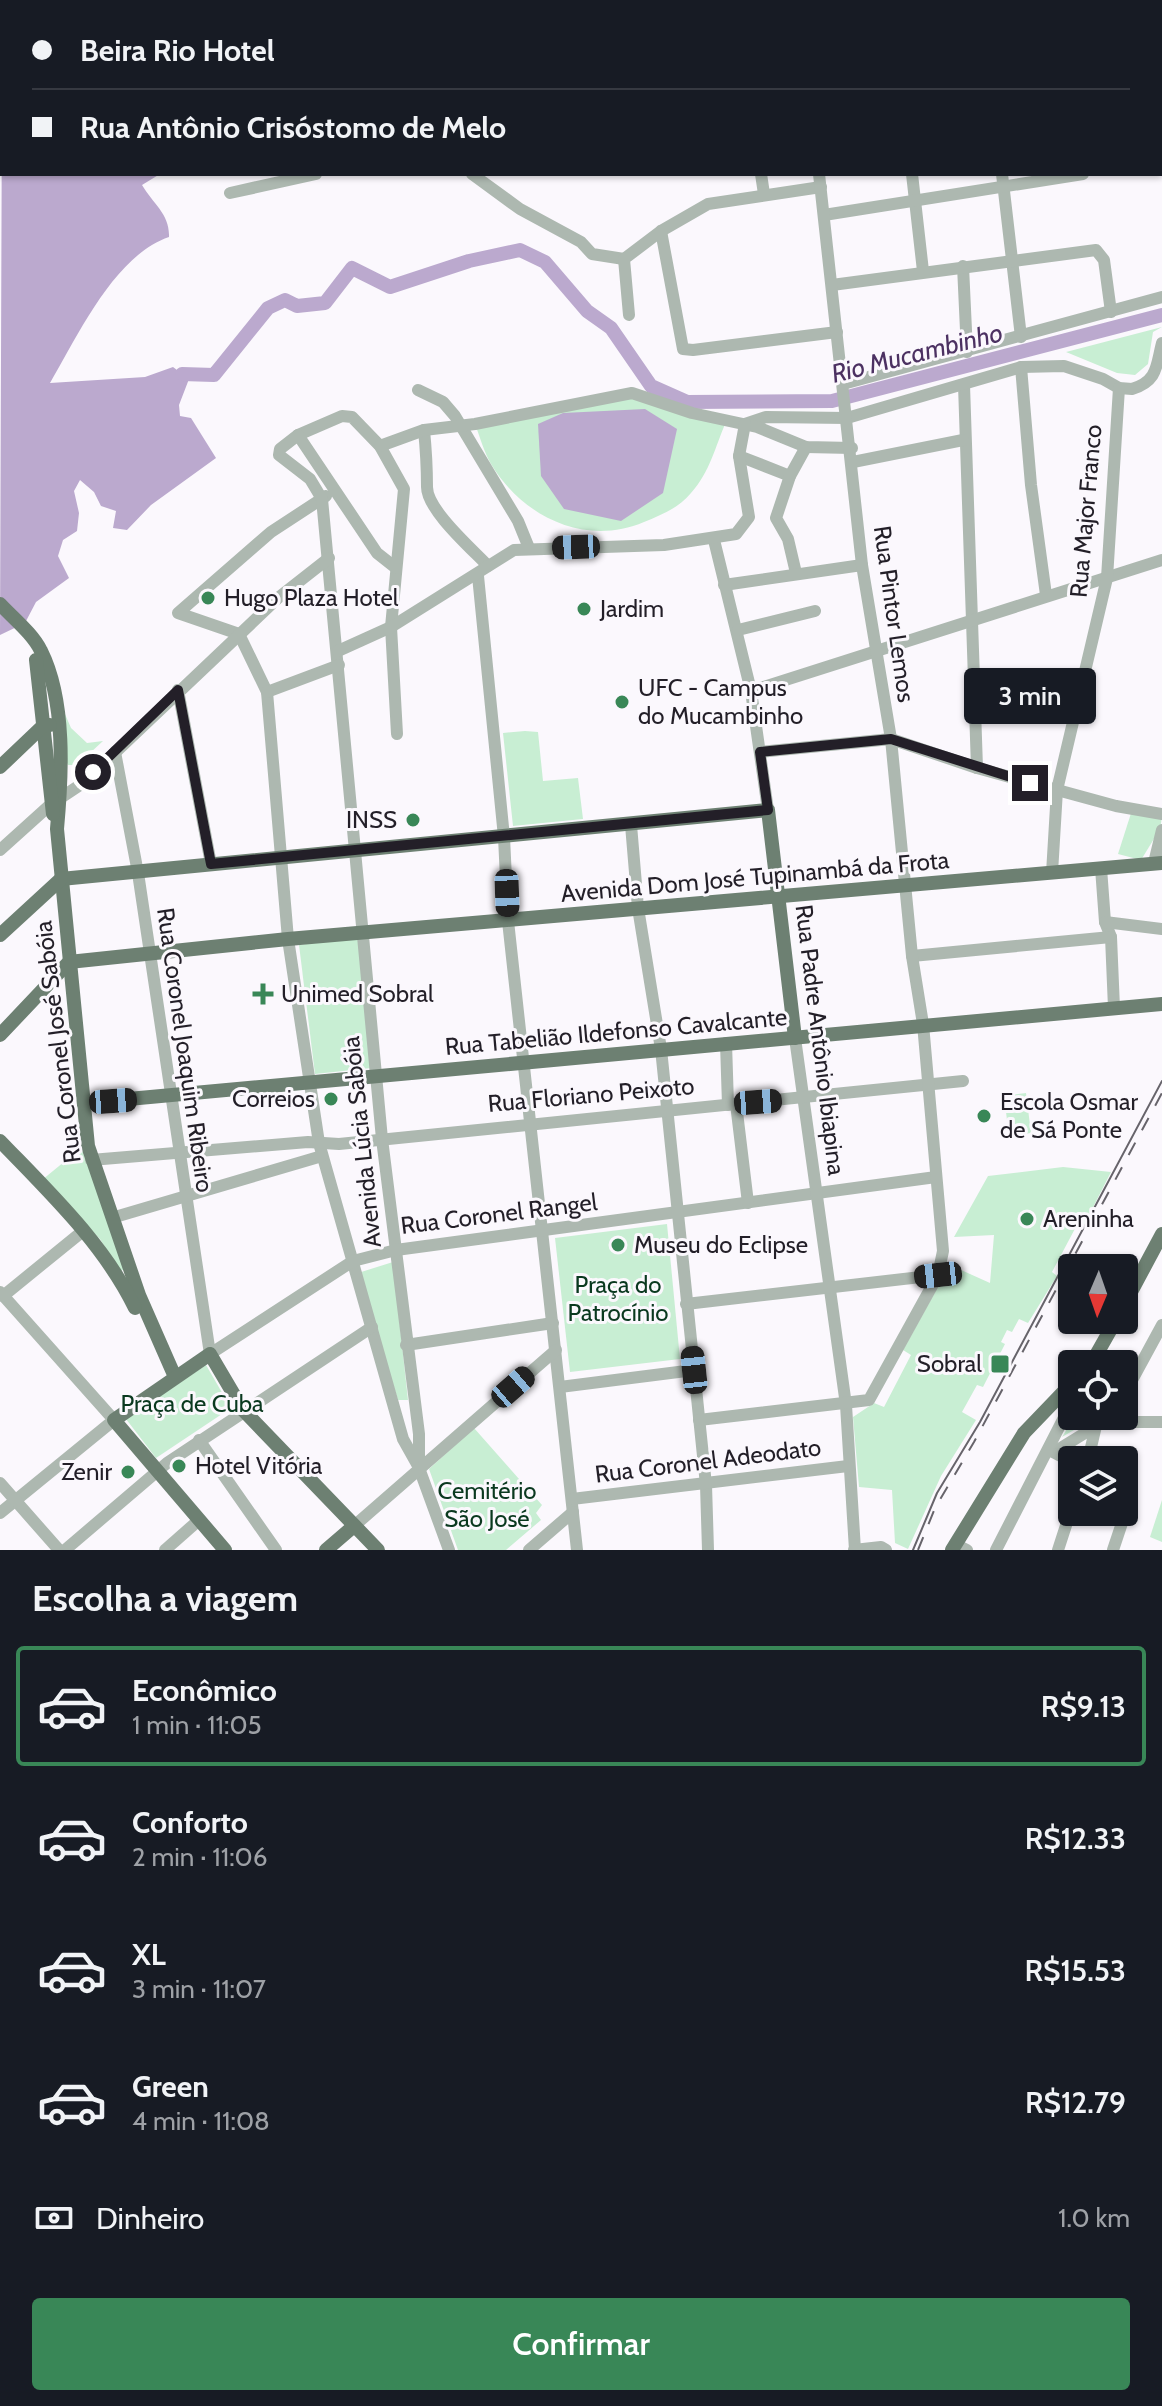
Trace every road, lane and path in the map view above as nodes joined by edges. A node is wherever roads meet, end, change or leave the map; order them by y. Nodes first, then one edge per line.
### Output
1 (307, 176) edge
2 (475, 176) edge
3 (761, 176) edge
4 (912, 176) edge
5 (1056, 176) edge
6 (820, 180) edge
7 (1002, 180) edge
8 (230, 193) dead end
9 (764, 194) junction
10 (915, 200) junction
11 (824, 215) junction
12 (661, 231) junction
13 (624, 259) junction
14 (1014, 259) junction
15 (963, 266) junction
16 (923, 271) junction
17 (832, 285) junction
18 (1162, 297) edge
19 (1111, 312) junction
20 (629, 315) dead end
21 (837, 332) junction
22 (1021, 337) junction
23 (1162, 343) edge
24 (967, 352) junction
25 (1021, 367) junction
26 (964, 385) junction
27 (843, 386) junction
28 (1119, 388) junction
29 (418, 390) dead end
30 (846, 412) junction
31 (460, 426) junction
32 (751, 426) junction
33 (424, 430) junction
34 (298, 435) junction
35 (963, 440) junction
36 (380, 446) junction
37 (806, 447) junction
38 (852, 455) junction
39 (739, 456) junction
40 (790, 476) junction
41 (427, 487) junction
42 (404, 489) junction
43 (336, 491) junction
44 (322, 499) junction
45 (714, 540) junction
46 (529, 548) junction
47 (329, 558) junction
48 (1162, 560) edge
49 (862, 565) junction
50 (488, 566) junction
51 (396, 568) junction
52 (796, 573) junction
53 (478, 576) junction
54 (1107, 578) junction
55 (724, 585) junction
56 (1046, 595) junction
57 (0, 604) edge
58 (815, 611) dead end
59 (971, 620) junction
60 (391, 627) junction
61 (738, 630) junction
62 (239, 634) junction
63 (874, 653) junction
64 (338, 658) junction
65 (178, 690) junction
66 (751, 691) junction
67 (267, 692) junction
68 (50, 725) junction
69 (397, 734) dead end
70 (891, 739) junction
71 (115, 752) junction
72 (760, 752) junction
73 (0, 767) edge
74 (977, 768) junction
75 (93, 772) junction
76 (59, 776) junction
77 (1057, 790) junction
78 (55, 801) junction
79 (768, 810) junction
80 (1162, 814) edge
81 (631, 825) junction
82 (1162, 830) edge
83 (504, 837) junction
84 (356, 849) junction
85 (0, 850) edge
86 (281, 857) junction
87 (1158, 863) edge
88 (211, 864) junction
89 (1101, 868) junction
90 (138, 873) junction
91 (1052, 873) junction
92 (61, 879) junction
93 (906, 885) junction
94 (779, 894) junction
95 (638, 908) junction
96 (508, 921) junction
97 (1105, 922) junction
98 (1162, 929) edge
99 (362, 933) junction
100 (0, 935) edge
101 (1111, 937) junction
102 (288, 939) junction
103 (148, 954) junction
104 (912, 956) junction
105 (69, 962) junction
106 (1162, 1004) edge
107 (1114, 1008) junction
108 (923, 1024) junction
109 (0, 1035) edge
110 (795, 1038) junction
111 (726, 1043) junction
112 (661, 1049) junction
113 (524, 1062) junction
114 (378, 1076) junction
115 (963, 1081) dead end
116 (308, 1083) junction
117 (928, 1085) junction
118 (171, 1097) junction
119 (803, 1099) junction
120 (85, 1103) junction
121 (732, 1104) junction
122 (666, 1110) junction
123 (532, 1122) junction
124 (382, 1139) junction
125 (0, 1141) edge
126 (320, 1150) junction
127 (178, 1154) junction
128 (91, 1160) junction
129 (936, 1177) junction
130 (818, 1194) junction
131 (184, 1197) junction
132 (748, 1203) junction
133 (677, 1213) junction
134 (115, 1217) junction
135 (83, 1231) junction
136 (544, 1231) junction
137 (1162, 1234) edge
138 (396, 1250) junction
139 (353, 1261) junction
140 (938, 1275) junction
141 (1138, 1279) edge
142 (830, 1286) junction
143 (1, 1294) edge
144 (686, 1304) junction
145 (553, 1323) junction
146 (1162, 1325) edge
147 (372, 1327) junction
148 (406, 1345) junction
149 (556, 1350) junction
150 (210, 1354) junction
151 (1138, 1369) edge
152 (694, 1370) junction
153 (172, 1380) junction
154 (560, 1387) junction
155 (1058, 1397) edge
156 (846, 1405) junction
157 (243, 1410) junction
158 (114, 1420) junction
159 (699, 1420) junction
160 (1035, 1420) junction
161 (1138, 1420) edge
162 (1162, 1422) edge
163 (1058, 1428) edge
164 (1089, 1430) edge
165 (1056, 1432) junction
166 (419, 1434) junction
167 (403, 1439) junction
168 (199, 1440) junction
169 (1051, 1451) junction
170 (1058, 1455) edge
171 (848, 1466) junction
172 (419, 1468) junction
173 (157, 1471) junction
174 (0, 1483) edge
175 (706, 1485) junction
176 (15, 1501) junction
177 (573, 1506) junction
178 (0, 1513) edge
179 (199, 1520) junction
180 (354, 1526) junction
181 (1066, 1526) edge
182 (1121, 1526) edge
183 (884, 1548) edge
184 (958, 1548) edge
185 (59, 1550) edge
186 (65, 1550) edge
187 (165, 1550) edge
188 (225, 1550) edge
189 (276, 1550) edge
190 (326, 1550) edge
191 (378, 1550) edge
192 (449, 1550) edge
193 (529, 1550) edge
194 (577, 1550) edge
195 (708, 1550) edge
196 (854, 1550) edge
197 (996, 1550) edge
198 (1058, 1550) edge
199 (1113, 1550) edge

1 - 8 street
2 - 13 street
3 - 9 street
4 - 10 street
5 - 7 street
6 - 9 street
6 - 11 street, Rua Pintor Lemos
7 - 10 street
7 - 14 street
9 - 12 street
10 - 11 street
10 - 16 street
11 - 17 street, Rua Pintor Lemos
12 - 13 street
12 - 21 street
13 - 20 street
14 - 15 street
14 - 19 street
14 - 22 street
15 - 16 street
15 - 24 street
16 - 17 street
17 - 21 street, Rua Pintor Lemos
18 - 19 street
19 - 22 street
21 - 27 street, Rua Pintor Lemos
22 - 24 street
23 - 28 street
24 - 27 street
25 - 26 street
25 - 28 street
25 - 56 street
26 - 30 street
26 - 35 street
27 - 30 street, Rua Pintor Lemos
28 - 54 street, Rua Major Franco
29 - 31 street
30 - 32 street
30 - 38 street, Rua Pintor Lemos
31 - 32 street
31 - 33 street
31 - 46 street
32 - 37 street
32 - 39 street
33 - 36 street
33 - 41 street
34 - 36 street
34 - 43 street
34 - 44 street
35 - 38 street
35 - 59 street
36 - 42 street
37 - 38 street
37 - 40 street
38 - 49 street, Rua Pintor Lemos
39 - 40 street
39 - 45 street
40 - 52 street
41 - 42 street
41 - 50 street
42 - 51 street
43 - 44 street
43 - 51 street
44 - 47 street, Avenida Lúcia Sabóia
44 - 62 street
45 - 46 street
45 - 55 street, Rua Padre Antônio Ibiapina
46 - 50 street
47 - 62 street
47 - 64 street, Avenida Lúcia Sabóia
48 - 54 street
49 - 52 street
49 - 63 street, Rua Pintor Lemos
50 - 53 street
51 - 60 street
52 - 55 street
53 - 60 street
53 - 83 street
54 - 56 street
54 - 77 street, Rua Major Franco
55 - 61 street, Rua Padre Antônio Ibiapina
56 - 59 street
57 - 68 main road
58 - 61 street
59 - 63 street
59 - 74 street
60 - 64 street
60 - 69 street
61 - 66 street, Rua Padre Antônio Ibiapina
62 - 65 street
62 - 67 street
63 - 66 street
63 - 70 street, Rua Pintor Lemos
64 - 67 street
64 - 84 street, Avenida Lúcia Sabóia
65 - 71 street
65 - 88 street
66 - 72 street, Rua Padre Antônio Ibiapina
67 - 86 street
68 - 73 main road
68 - 76 main road
68 - 78 main road
70 - 72 street
70 - 74 street
70 - 93 street, Rua Pintor Lemos
71 - 75 street
71 - 90 street, Rua Coronel Joaquim Ribeiro
72 - 79 street, Rua Padre Antônio Ibiapina
74 - 77 street
75 - 76 street
75 - 78 street
76 - 78 main road
77 - 80 street
77 - 91 street, Rua Major Franco
78 - 85 street
78 - 92 main road, Rua Coronel José Sabóia
79 - 81 main road
79 - 94 main road, Rua Padre Antônio Ibiapina
81 - 83 main road
81 - 95 street
82 - 87 street
83 - 84 main road
83 - 96 street
84 - 86 main road
84 - 99 street, Avenida Lúcia Sabóia
86 - 88 main road
86 - 102 street
87 - 89 main road, Avenida Dom José Tupinambá da Frota
88 - 90 main road
89 - 91 main road, Avenida Dom José Tupinambá da Frota
89 - 97 street
90 - 92 main road
90 - 103 street, Rua Coronel Joaquim Ribeiro
91 - 93 main road, Avenida Dom José Tupinambá da Frota
92 - 100 main road
92 - 105 main road, Rua Coronel José Sabóia
93 - 94 main road, Avenida Dom José Tupinambá da Frota
93 - 104 street, Rua Pintor Lemos
94 - 95 main road, Avenida Dom José Tupinambá da Frota
94 - 110 main road, Rua Padre Antônio Ibiapina
95 - 96 main road, Avenida Dom José Tupinambá da Frota
95 - 112 street
96 - 99 main road, Avenida Dom José Tupinambá da Frota
96 - 113 street
97 - 98 street
97 - 101 street
99 - 102 main road, Avenida Dom José Tupinambá da Frota
99 - 114 street, Avenida Lúcia Sabóia
101 - 104 street
101 - 107 street
102 - 103 main road, Avenida Dom José Tupinambá da Frota
102 - 116 street
103 - 105 main road, Avenida Dom José Tupinambá da Frota
103 - 118 street, Rua Coronel Joaquim Ribeiro
104 - 108 street, Rua Pintor Lemos
105 - 109 main road
105 - 120 main road, Rua Coronel José Sabóia
106 - 107 main road, Rua Tabelião Ildefonso Cavalcante
107 - 108 main road, Rua Tabelião Ildefonso Cavalcante
108 - 110 main road, Rua Tabelião Ildefonso Cavalcante
108 - 117 street, Rua Pintor Lemos
110 - 111 main road, Rua Tabelião Ildefonso Cavalcante
110 - 119 street, Rua Padre Antônio Ibiapina
111 - 112 main road, Rua Tabelião Ildefonso Cavalcante
111 - 121 street
112 - 113 main road, Rua Tabelião Ildefonso Cavalcante
112 - 122 street
113 - 114 main road, Rua Tabelião Ildefonso Cavalcante
113 - 123 street
114 - 116 main road, Rua Tabelião Ildefonso Cavalcante
114 - 124 street, Avenida Lúcia Sabóia
115 - 117 street, Rua Floriano Peixoto
116 - 118 main road, Rua Tabelião Ildefonso Cavalcante
116 - 126 street
117 - 119 street, Rua Floriano Peixoto
117 - 129 street, Rua Pintor Lemos
118 - 120 main road, Rua Tabelião Ildefonso Cavalcante
118 - 127 street, Rua Coronel Joaquim Ribeiro
119 - 121 street, Rua Floriano Peixoto
119 - 130 street, Rua Padre Antônio Ibiapina
120 - 128 main road, Rua Coronel José Sabóia
121 - 122 street, Rua Floriano Peixoto
121 - 132 street
122 - 123 street, Rua Floriano Peixoto
122 - 133 street
123 - 124 street, Rua Floriano Peixoto
123 - 136 street
124 - 126 street, Rua Floriano Peixoto
124 - 138 street, Avenida Lúcia Sabóia
125 - 135 main road
126 - 127 street
126 - 131 street
126 - 139 street
127 - 128 street
127 - 131 street, Rua Coronel Joaquim Ribeiro
128 - 134 main road, Rua Coronel José Sabóia
129 - 130 street, Rua Coronel Rangel
129 - 140 street, Rua Pintor Lemos
130 - 132 street, Rua Coronel Rangel
130 - 142 street, Rua Padre Antônio Ibiapina
131 - 134 street
131 - 150 street, Rua Coronel Joaquim Ribeiro
132 - 133 street, Rua Coronel Rangel
133 - 136 street, Rua Coronel Rangel
133 - 144 street
134 - 153 main road, Rua Coronel José Sabóia
135 - 143 street
135 - 153 main road
136 - 138 street, Rua Coronel Rangel
136 - 145 street
137 - 141 main road
138 - 139 street, Rua Coronel Rangel
138 - 148 street, Avenida Lúcia Sabóia
139 - 147 street
139 - 150 street, Rua Coronel Rangel
140 - 142 street
140 - 156 street, Rua Pintor Lemos
142 - 144 street
142 - 156 street, Rua Padre Antônio Ibiapina
143 - 158 street
144 - 152 street
145 - 148 street
145 - 149 street
146 - 151 street
147 - 157 street
147 - 167 street
148 - 166 street, Avenida Lúcia Sabóia
149 - 154 street
149 - 172 street
150 - 153 main road, Rua Coronel Rangel
150 - 157 main road
152 - 154 street
152 - 159 street
153 - 158 main road, Rua Coronel Rangel
154 - 177 street
155 - 160 main road
156 - 159 street
156 - 171 street, Rua Padre Antônio Ibiapina
157 - 168 street
157 - 180 main road
158 - 173 main road
158 - 176 street
159 - 175 street
160 - 165 street
160 - 184 main road
161 - 162 street
163 - 165 street
164 - 169 street
165 - 169 street
166 - 167 street
166 - 172 street, Avenida Lúcia Sabóia
167 - 172 street
168 - 173 street
168 - 189 street
169 - 170 street
169 - 197 street
171 - 175 street, Rua Coronel Adeodato
171 - 196 street, Rua Padre Antônio Ibiapina
172 - 180 street
172 - 192 street, Avenida Lúcia Sabóia
173 - 179 main road
173 - 186 street
174 - 176 street
175 - 177 street, Rua Coronel Adeodato
175 - 195 street
176 - 178 street
176 - 185 street
177 - 193 street, Rua Coronel Adeodato
177 - 194 street
179 - 187 street
179 - 188 main road
180 - 190 main road
180 - 191 main road
181 - 198 street
182 - 199 street
183 - 196 street

